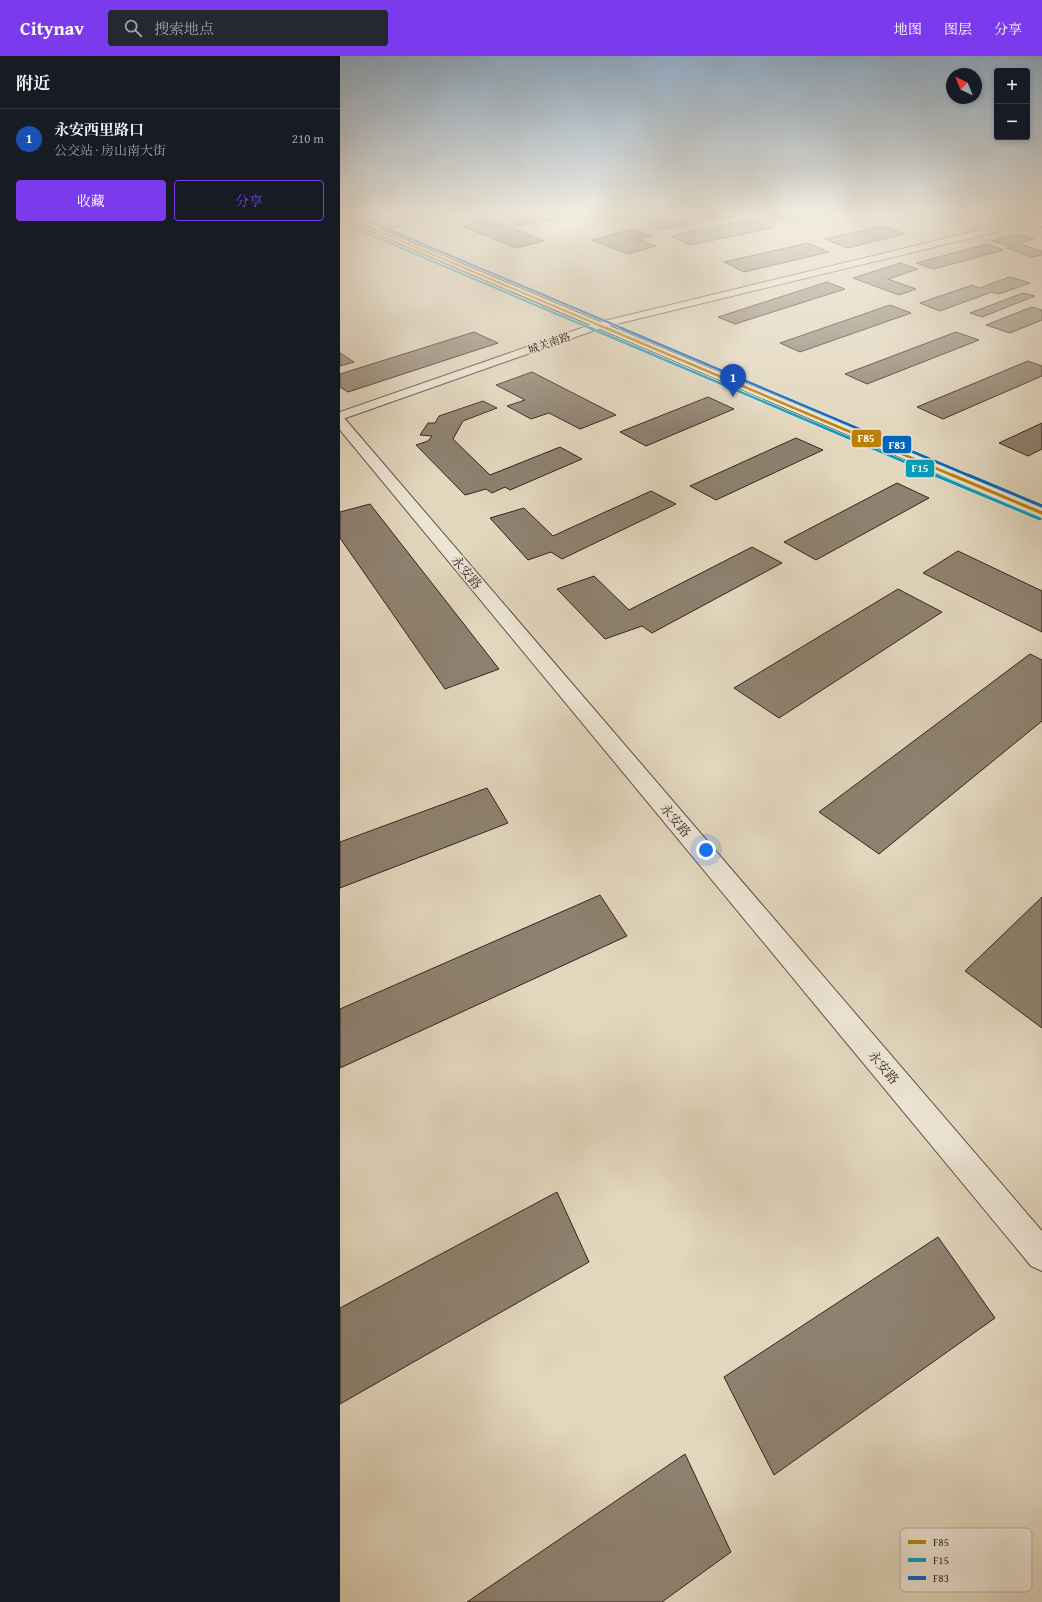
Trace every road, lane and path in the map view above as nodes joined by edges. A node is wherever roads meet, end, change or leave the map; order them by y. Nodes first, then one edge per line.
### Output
1 (508, 286) edge
2 (760, 286) edge
3 (600, 325) junction
4 (340, 416) edge
5 (340, 422) edge
6 (1042, 513) edge
7 (1042, 1255) edge

1 - 3 street
2 - 3 street, 城关南路
3 - 4 street, 城关南路
3 - 6 street
5 - 7 street, 永安路

